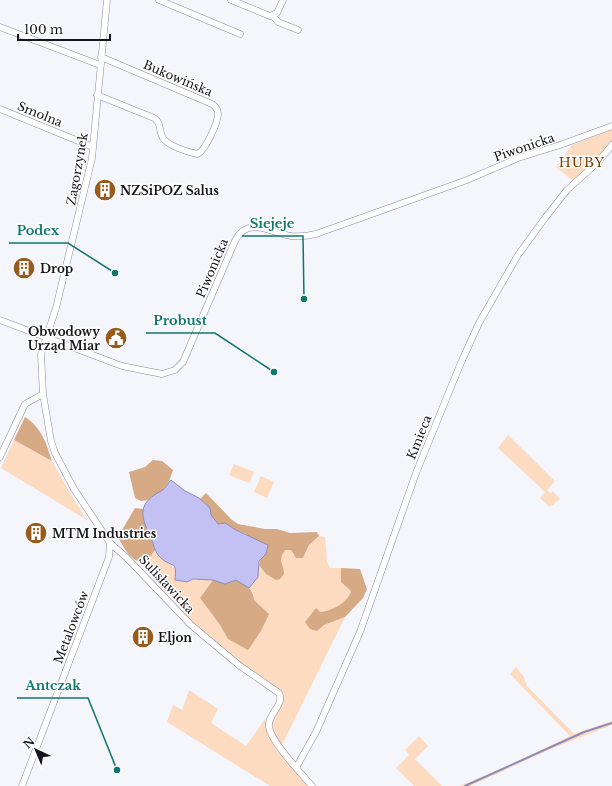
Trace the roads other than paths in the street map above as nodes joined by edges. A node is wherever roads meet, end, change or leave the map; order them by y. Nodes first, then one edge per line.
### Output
1 (107, 0) edge
2 (159, 0) edge
3 (231, 0) edge
4 (283, 0) edge
5 (273, 16) junction
6 (0, 27) edge
7 (298, 30) dead end
8 (240, 34) dead end
9 (101, 57) junction
10 (100, 65) junction
11 (97, 95) junction
12 (0, 109) edge
13 (612, 126) edge
14 (612, 145) edge
15 (93, 147) junction
16 (0, 320) edge
17 (45, 338) junction
18 (43, 394) junction
19 (0, 457) edge
20 (110, 543) junction
21 (297, 766) junction
22 (22, 786) edge
23 (312, 786) edge

1 - 9 street, Zagorzynek
2 - 8 street
3 - 5 street
4 - 5 street
5 - 7 street
6 - 10 street
9 - 10 street, Zagorzynek
9 - 11 street, Bukowińska
10 - 11 street, Zagorzynek
11 - 15 street, Zagorzynek
12 - 15 street, Smolna
13 - 17 street, Piwonicka
14 - 21 street, Kmieca
15 - 17 street, Zagorzynek
16 - 17 street, Piwonicka
17 - 18 street, Sulisławicka
18 - 19 street
18 - 20 street, Sulisławicka
20 - 21 street, Sulisławicka
20 - 22 street, Metalowców
21 - 23 street, Sulisławicka

